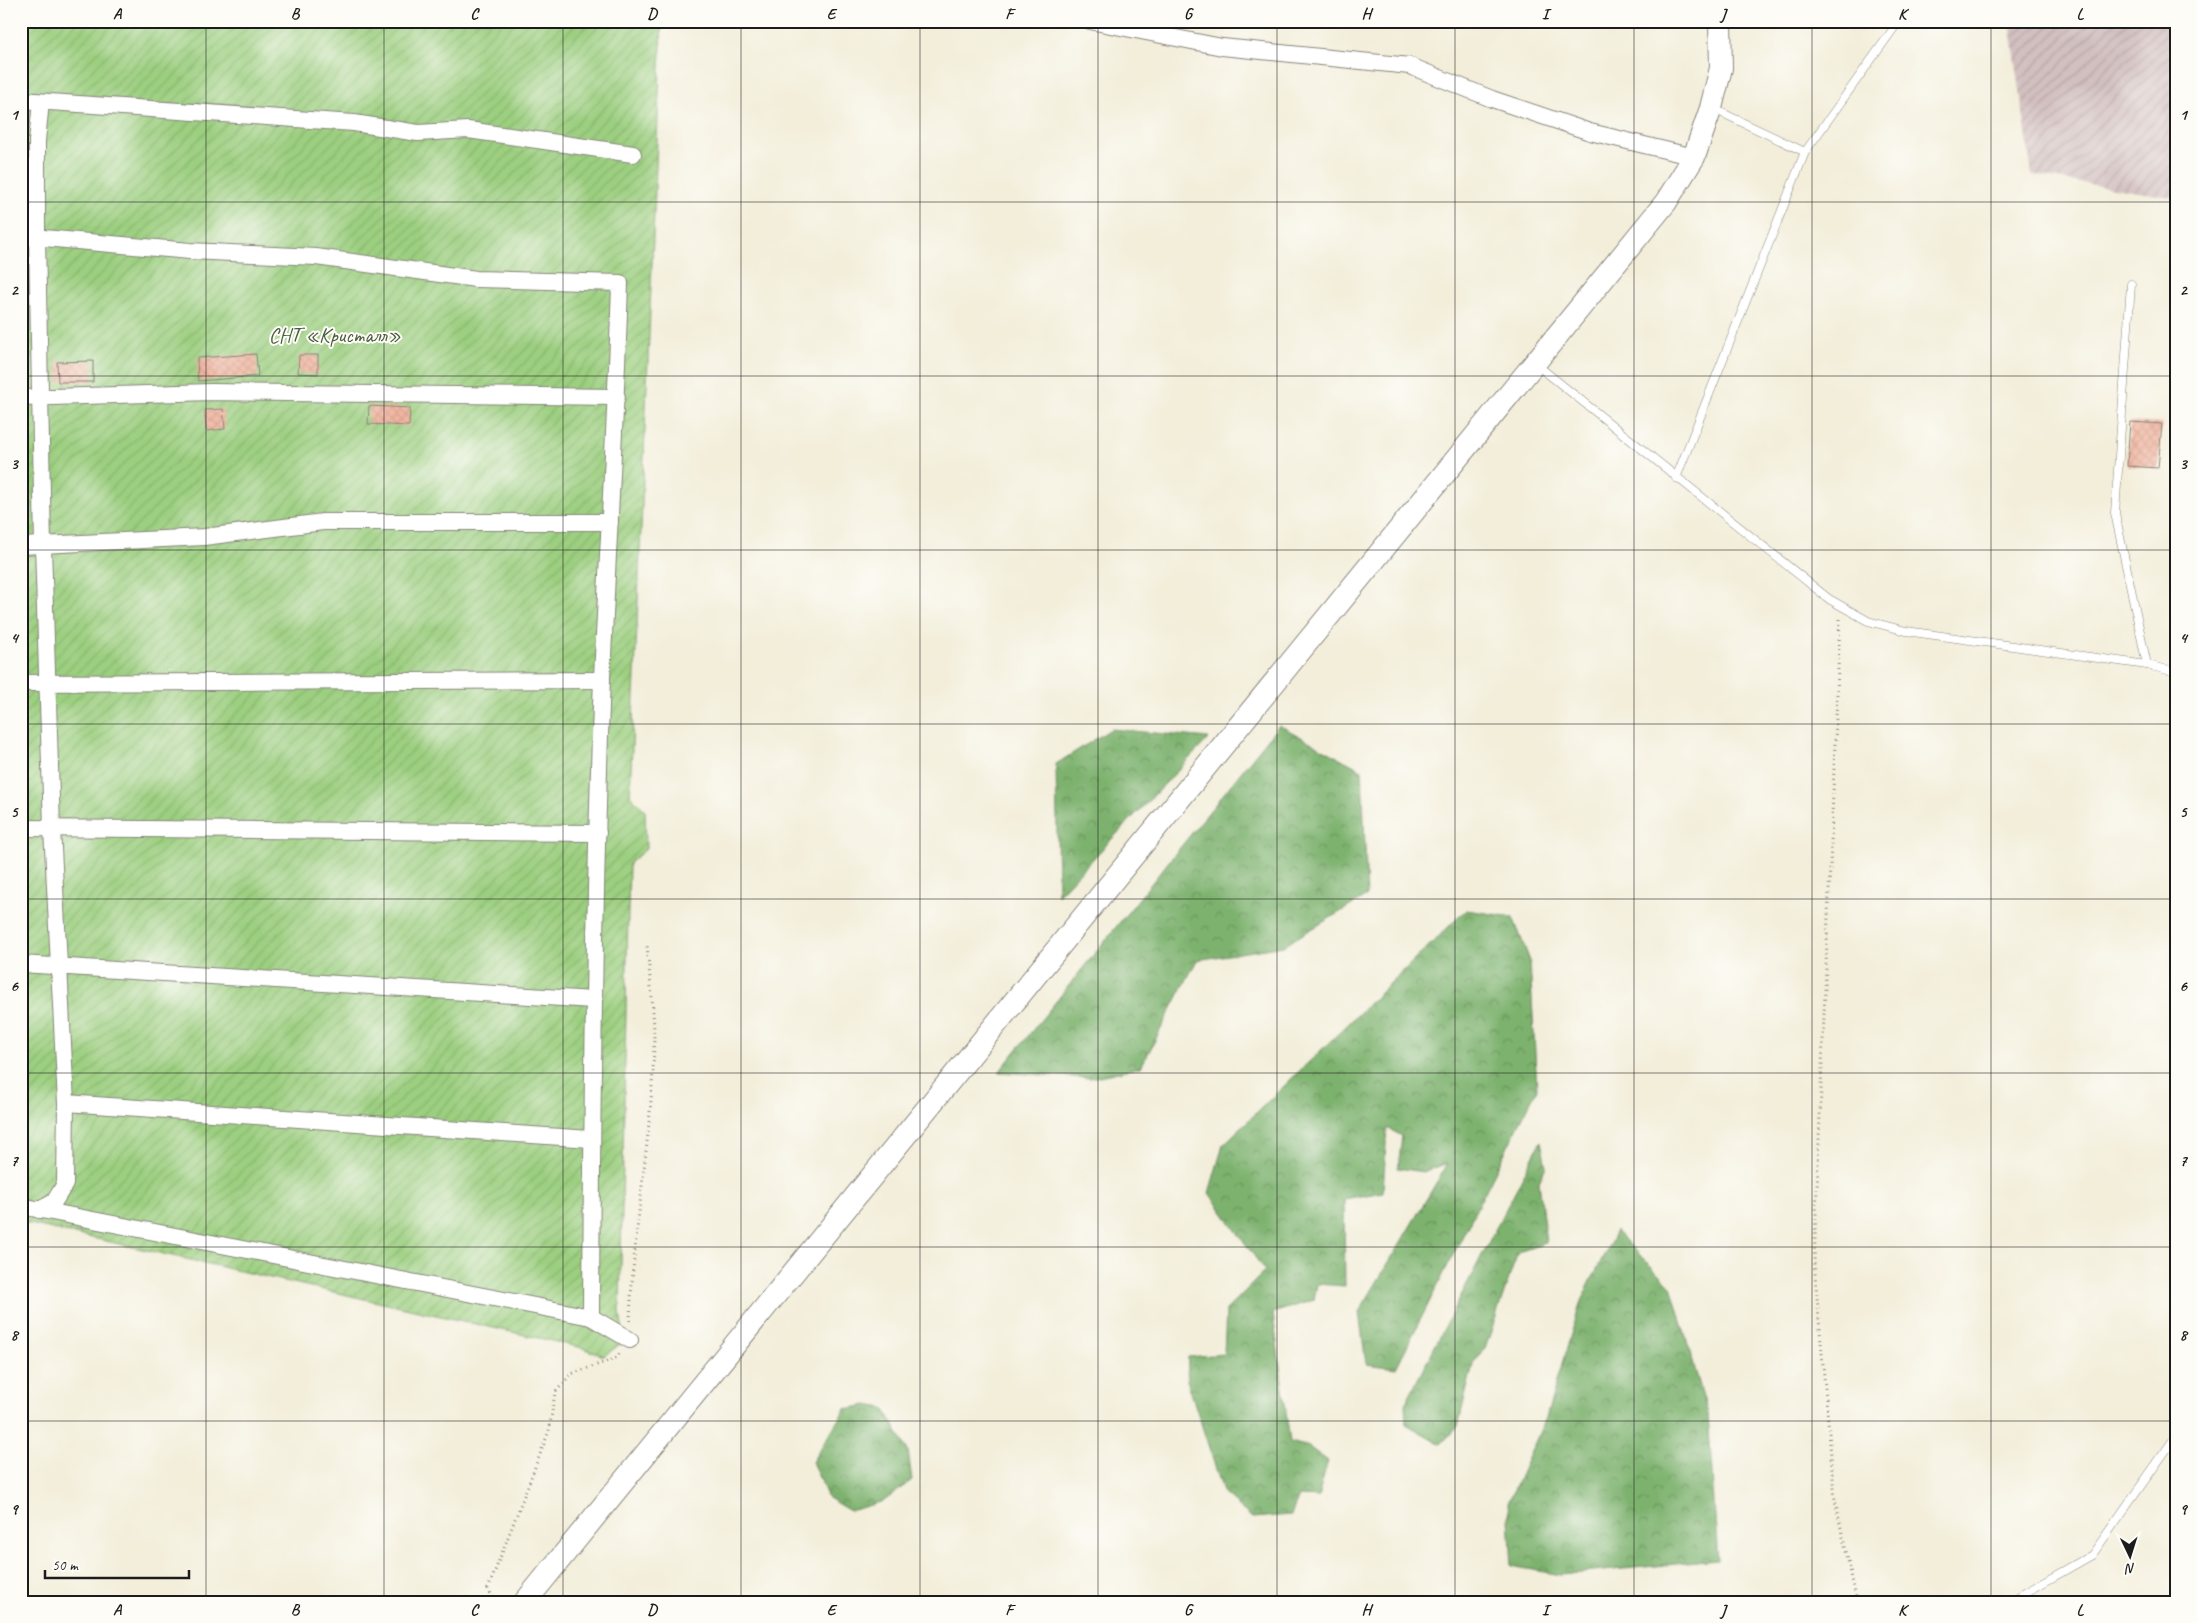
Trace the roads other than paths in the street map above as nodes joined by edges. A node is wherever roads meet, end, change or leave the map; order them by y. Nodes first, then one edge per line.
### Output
1 (1090, 21) edge
2 (1720, 21) edge
3 (1899, 21) edge
4 (21, 100) edge
5 (41, 102) junction
6 (1711, 108) junction
7 (1805, 152) junction
8 (633, 154) dead end
9 (1694, 157) junction
10 (29, 236) edge
11 (2131, 284) dead end
12 (1535, 364) junction
13 (617, 397) junction
14 (21, 398) edge
15 (40, 398) junction
16 (1676, 478) junction
17 (610, 522) junction
18 (21, 546) edge
19 (43, 546) junction
20 (2147, 665) junction
21 (2176, 672) edge
22 (602, 680) junction
23 (48, 682) junction
24 (21, 683) edge
25 (21, 828) edge
26 (52, 828) junction
27 (598, 833) junction
28 (21, 964) edge
29 (58, 966) junction
30 (593, 1000) junction
31 (66, 1102) junction
32 (592, 1139) junction
33 (21, 1206) edge
34 (39, 1210) junction
35 (591, 1317) junction
36 (630, 1340) dead end
37 (2176, 1436) edge
38 (525, 1602) edge
39 (2009, 1602) edge

1 - 9 street
2 - 6 main road
3 - 7 lane
4 - 5 street
5 - 8 street
5 - 10 street
6 - 7 lane
6 - 9 main road
7 - 16 lane
9 - 12 main road
10 - 13 street
10 - 15 street
11 - 20 lane
12 - 16 lane
12 - 38 main road
13 - 15 street
13 - 17 street
14 - 15 street
15 - 19 street
16 - 20 lane
17 - 19 street
17 - 22 street
18 - 19 street
19 - 23 street
20 - 21 lane
22 - 23 street
22 - 27 street
23 - 24 street
23 - 26 street
25 - 26 street
26 - 27 street
26 - 29 street
27 - 30 street
28 - 29 street
29 - 30 street
29 - 31 street
30 - 32 street
31 - 32 street
31 - 34 street
32 - 35 street
33 - 34 street
34 - 35 street
35 - 36 street
37 - 39 lane

